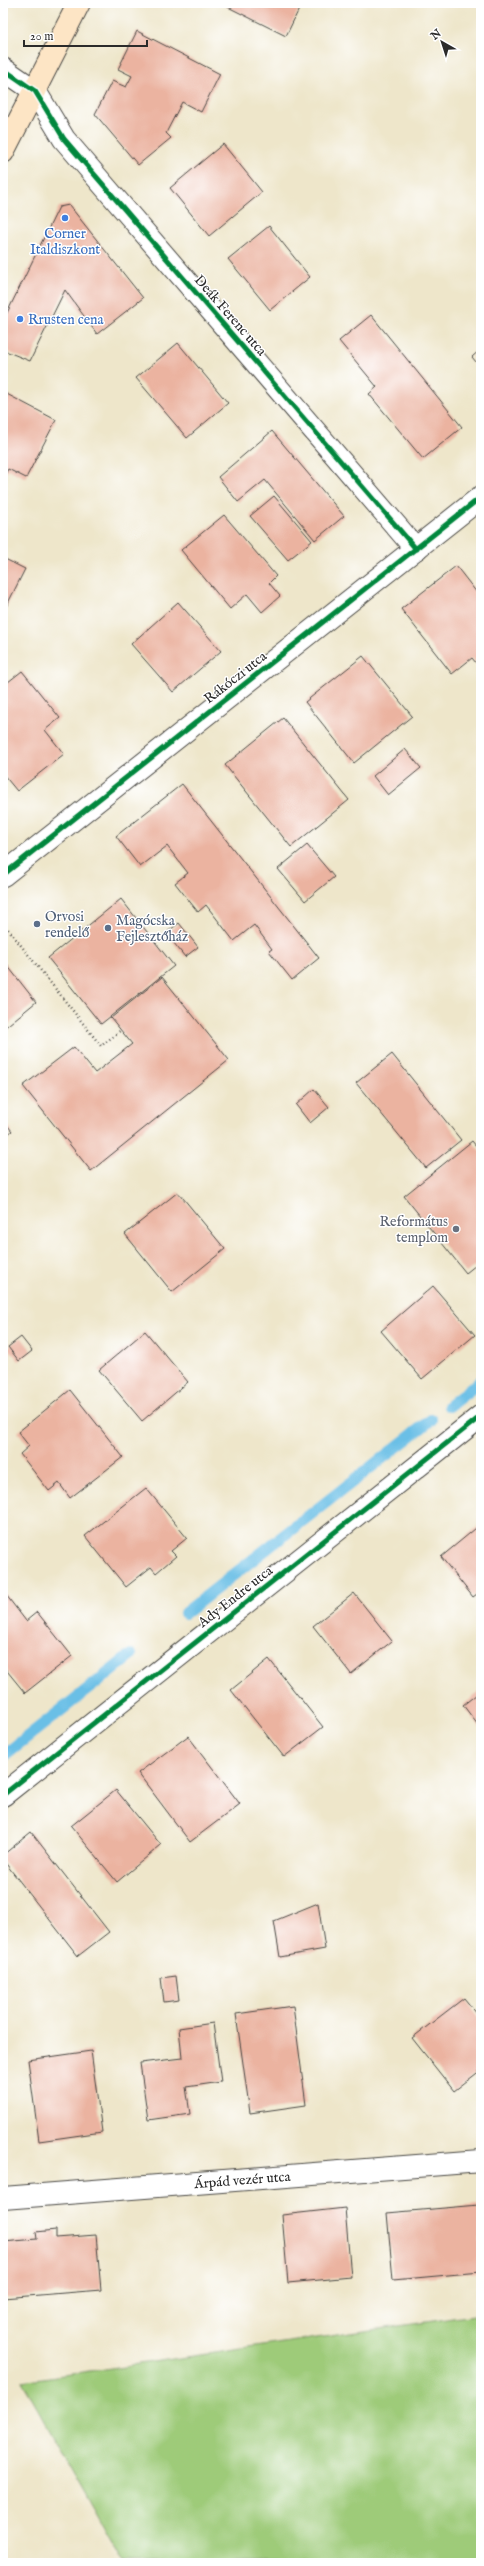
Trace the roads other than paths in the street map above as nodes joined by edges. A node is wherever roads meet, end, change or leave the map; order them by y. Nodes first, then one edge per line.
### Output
1 (79, 3) edge
2 (3, 69) edge
3 (35, 91) junction
4 (3, 152) edge
5 (481, 497) edge
6 (416, 549) junction
7 (5, 869) edge
8 (481, 1416) edge
9 (3, 1795) edge
10 (480, 2158) edge
11 (3, 2198) edge

1 - 3 main road
2 - 3 street
3 - 4 main road
3 - 6 street, Deák Ferenc utca
5 - 6 street, Rákóczi utca
6 - 7 street, Rákóczi utca
8 - 9 street, Ady Endre utca
10 - 11 street, Árpád vezér utca

